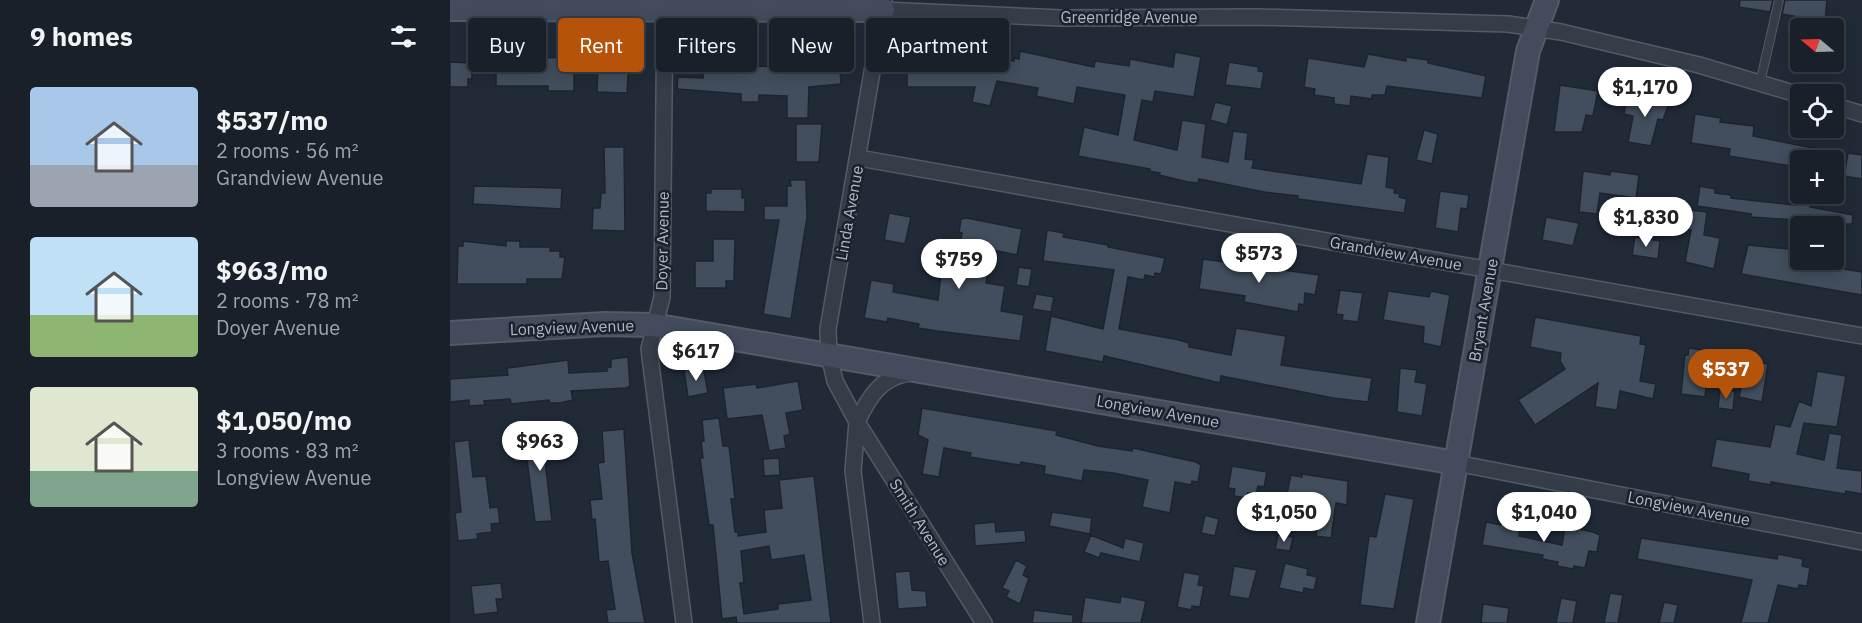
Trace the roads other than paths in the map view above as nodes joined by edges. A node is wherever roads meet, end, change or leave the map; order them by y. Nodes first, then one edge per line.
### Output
1 (1547, 0) edge
2 (1779, 0) edge
3 (664, 5) edge
4 (884, 5) edge
5 (450, 9) edge
6 (1537, 28) junction
7 (1760, 83) junction
8 (1790, 92) edge
9 (1844, 108) edge
10 (1862, 114) edge
11 (859, 158) junction
12 (1490, 270) junction
13 (653, 325) junction
14 (450, 333) edge
15 (1862, 336) edge
16 (829, 355) junction
17 (924, 371) junction
18 (856, 422) junction
19 (1456, 463) junction
20 (1862, 542) edge
21 (684, 623) edge
22 (872, 623) edge
23 (984, 623) edge
24 (1428, 623) edge

1 - 6 street, Bryant Avenue
2 - 7 lane
3 - 4 street, Greenridge Avenue
3 - 5 street, Greenridge Avenue
3 - 13 street, Doyer Avenue
4 - 6 street, Greenridge Avenue
4 - 11 street, Linda Avenue
6 - 7 street, Greenridge Avenue
6 - 12 street, Bryant Avenue
7 - 8 street, Greenridge Avenue
9 - 10 street
11 - 12 street, Grandview Avenue
11 - 16 street, Linda Avenue
12 - 15 street, Grandview Avenue
12 - 19 street, Bryant Avenue
13 - 14 street, Longview Avenue
13 - 16 street, Longview Avenue
13 - 21 street, Doyer Avenue
16 - 17 street, Longview Avenue
16 - 18 street, Linda Avenue
17 - 18 street
17 - 19 street, Longview Avenue
18 - 22 street
18 - 23 street, Smith Avenue
19 - 20 street, Longview Avenue
19 - 24 street, Bryant Avenue

